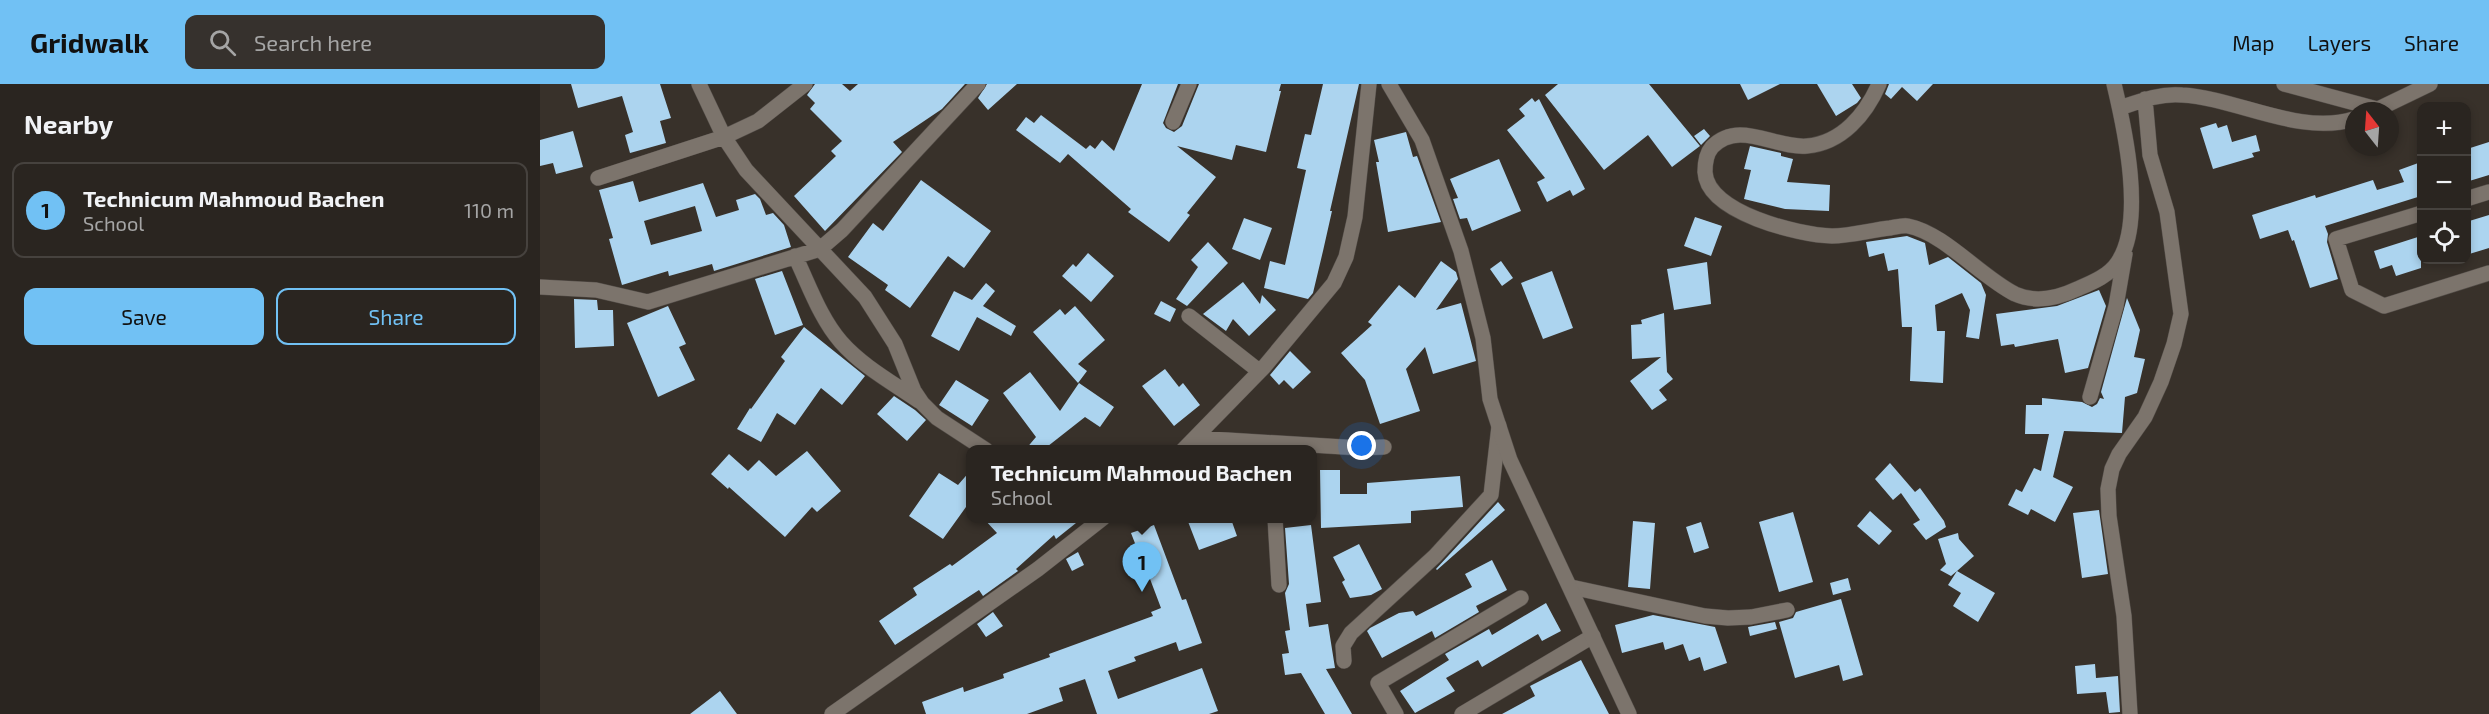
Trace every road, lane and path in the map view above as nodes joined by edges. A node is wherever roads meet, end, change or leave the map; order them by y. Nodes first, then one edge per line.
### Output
1 (699, 84) edge
2 (805, 84) edge
3 (978, 84) edge
4 (1189, 84) edge
5 (1369, 84) edge
6 (1879, 84) edge
7 (2114, 84) edge
8 (2284, 84) edge
9 (2430, 84) edge
10 (1391, 85) edge
11 (2145, 99) junction
12 (2347, 102) edge
13 (2392, 102) edge
14 (2120, 108) junction
15 (2345, 120) edge
16 (1173, 122) dead end
17 (724, 137) junction
18 (598, 178) dead end
19 (2489, 192) edge
20 (2471, 197) edge
21 (2417, 214) edge
22 (2127, 242) junction
23 (820, 249) junction
24 (795, 256) junction
25 (2489, 273) edge
26 (540, 287) edge
27 (1189, 316) dead end
28 (1259, 371) junction
29 (2090, 397) dead end
30 (922, 403) junction
31 (1499, 426) junction
32 (1195, 438) junction
33 (978, 445) edge
34 (1188, 445) edge
35 (1259, 445) edge
36 (1317, 447) edge
37 (1384, 447) dead end
38 (1095, 523) edge
39 (1275, 523) edge
40 (1279, 585) dead end
41 (1571, 587) junction
42 (1521, 598) dead end
43 (1787, 610) dead end
44 (1593, 636) junction
45 (1344, 661) dead end
46 (832, 714) edge
47 (1396, 714) edge
48 (1462, 714) edge
49 (1629, 714) edge
50 (2130, 714) edge

1 - 17 street
2 - 17 street
3 - 23 street
4 - 16 street
5 - 28 street
6 - 22 street
7 - 14 street
8 - 12 street
9 - 13 street
10 - 31 street
11 - 14 street
11 - 15 street
11 - 50 street
14 - 22 street
17 - 18 street
17 - 23 street
19 - 20 street
21 - 25 street
22 - 29 street
23 - 24 street
23 - 30 street
24 - 26 street
24 - 30 street
27 - 28 street
28 - 32 street
30 - 33 street
31 - 41 street
31 - 45 street
32 - 34 street
32 - 35 street
36 - 37 street
38 - 46 street
39 - 40 street
41 - 43 street
41 - 44 street
42 - 47 street
44 - 48 street
44 - 49 street

